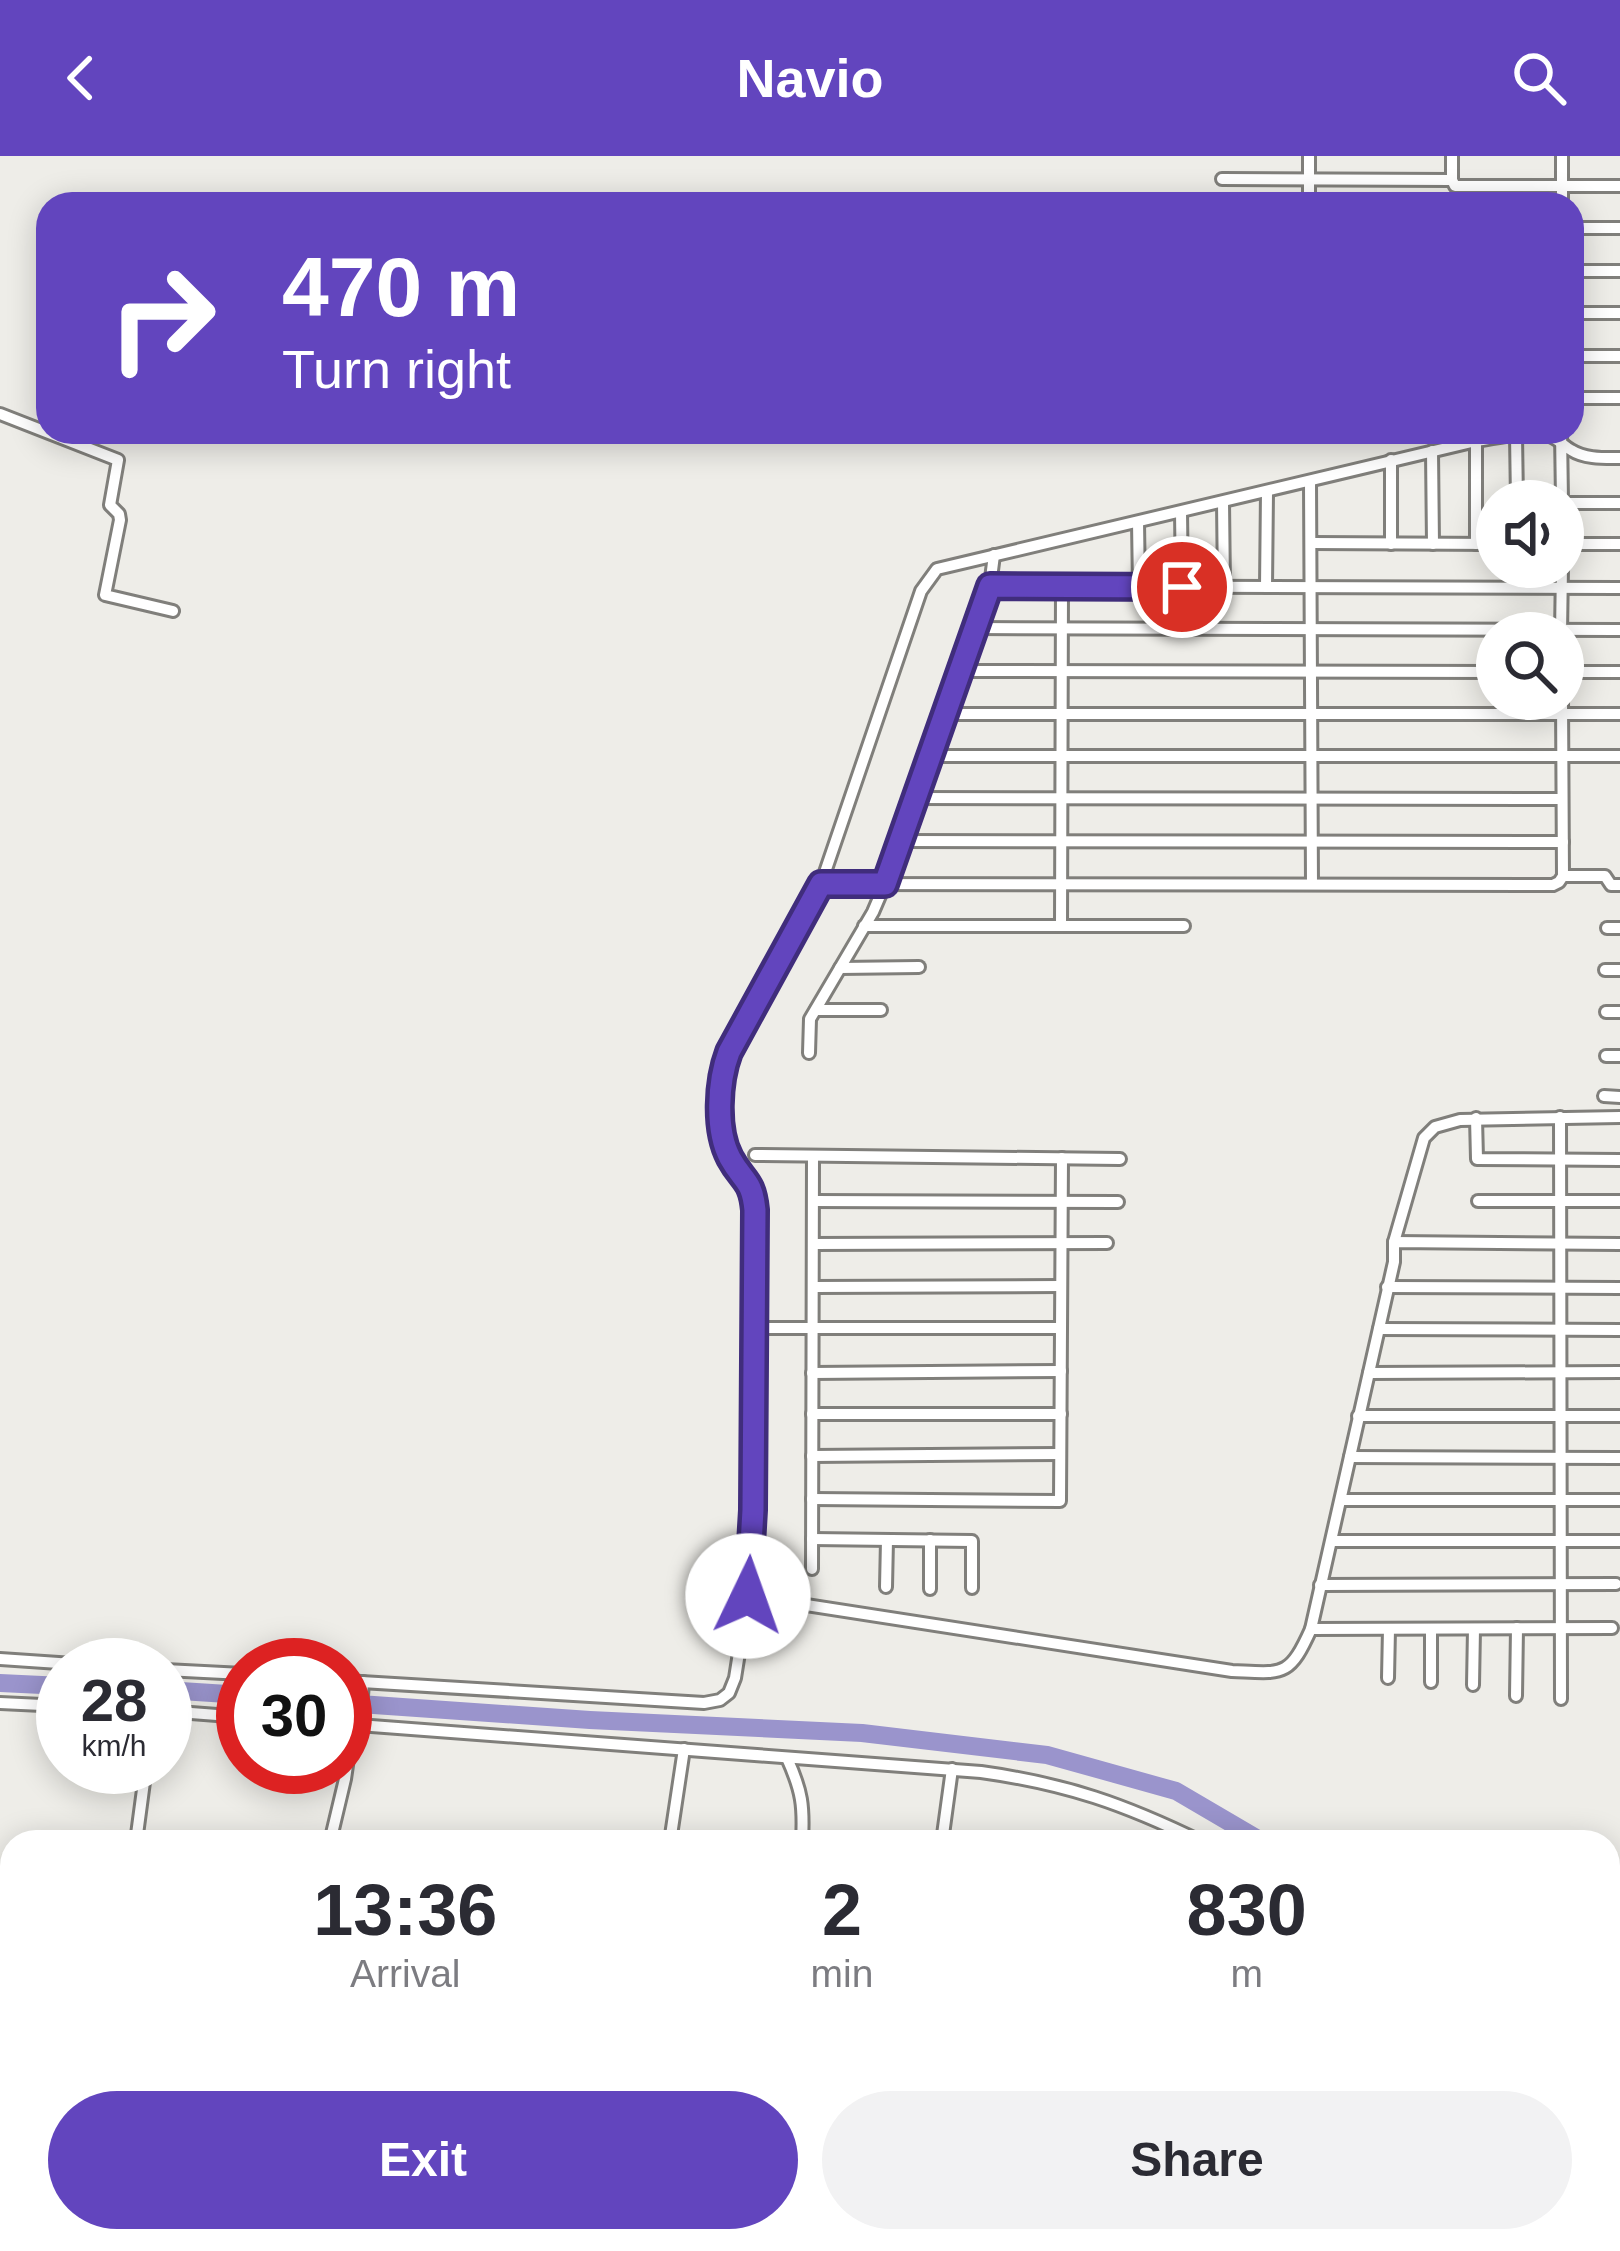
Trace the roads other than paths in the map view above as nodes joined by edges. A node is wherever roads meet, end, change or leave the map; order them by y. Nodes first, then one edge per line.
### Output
1 (1309, 156) edge
2 (1452, 156) edge
3 (1562, 156) edge
4 (1222, 179) dead end
5 (1309, 179) junction
6 (1452, 179) junction
7 (1562, 185) junction
8 (1620, 185) edge
9 (1309, 192) edge
10 (1562, 192) edge
11 (1584, 228) edge
12 (1620, 228) edge
13 (1584, 271) edge
14 (1620, 271) edge
15 (1584, 313) edge
16 (1620, 313) edge
17 (1584, 356) edge
18 (1620, 356) edge
19 (1584, 398) edge
20 (1620, 398) edge
21 (0, 414) edge
22 (36, 428) edge
23 (77, 444) edge
24 (1463, 444) edge
25 (1476, 444) edge
26 (1516, 444) edge
27 (1561, 444) edge
28 (1566, 444) edge
29 (1432, 451) junction
30 (1620, 458) edge
31 (1391, 460) junction
32 (1476, 480) edge
33 (1517, 480) edge
34 (1562, 480) edge
35 (1310, 482) junction
36 (1267, 492) junction
37 (1223, 502) junction
38 (1584, 502) edge
39 (1620, 503) edge
40 (1181, 512) junction
41 (1138, 522) junction
42 (1312, 543) junction
43 (1390, 544) junction
44 (1432, 544) junction
45 (1476, 544) edge
46 (1584, 544) edge
47 (1620, 544) edge
48 (994, 555) junction
49 (990, 586) junction
50 (1062, 587) junction
51 (1139, 587) junction
52 (1182, 587) junction
53 (1224, 587) junction
54 (1266, 587) junction
55 (1311, 587) junction
56 (1476, 587) edge
57 (1584, 587) edge
58 (1620, 588) edge
59 (173, 611) dead end
60 (975, 628) junction
61 (1061, 628) junction
62 (1310, 629) junction
63 (1476, 630) edge
64 (1620, 630) edge
65 (1584, 631) edge
66 (959, 671) junction
67 (1061, 672) junction
68 (1310, 672) junction
69 (1476, 672) edge
70 (1584, 672) edge
71 (1620, 672) edge
72 (946, 714) junction
73 (1061, 714) junction
74 (1311, 714) junction
75 (1476, 714) edge
76 (1584, 714) edge
77 (1620, 714) edge
78 (1562, 720) edge
79 (1061, 755) junction
80 (930, 756) junction
81 (1311, 756) junction
82 (1562, 756) junction
83 (1620, 756) edge
84 (915, 798) junction
85 (1061, 799) junction
86 (1311, 799) junction
87 (1562, 799) junction
88 (902, 841) junction
89 (1061, 841) junction
90 (1311, 842) junction
91 (1563, 842) junction
92 (1563, 876) junction
93 (821, 884) junction
94 (885, 884) junction
95 (1061, 884) junction
96 (1312, 884) junction
97 (1620, 885) edge
98 (864, 926) junction
99 (1061, 926) junction
100 (1184, 926) dead end
101 (919, 967) dead end
102 (840, 968) junction
103 (1605, 970) dead end
104 (1620, 970) edge
105 (816, 1010) junction
106 (880, 1010) dead end
107 (1606, 1012) dead end
108 (1620, 1012) edge
109 (809, 1052) dead end
110 (1604, 1096) dead end
111 (1620, 1096) edge
112 (1560, 1117) junction
113 (1620, 1117) edge
114 (1476, 1118) junction
115 (755, 1155) dead end
116 (813, 1156) junction
117 (1062, 1158) junction
118 (1120, 1159) dead end
119 (1560, 1160) junction
120 (1620, 1160) edge
121 (813, 1201) junction
122 (1478, 1201) dead end
123 (1560, 1201) junction
124 (1062, 1202) junction
125 (1118, 1202) dead end
126 (1620, 1202) edge
127 (1394, 1242) junction
128 (1560, 1243) junction
129 (813, 1244) junction
130 (1062, 1244) junction
131 (1107, 1244) dead end
132 (1620, 1244) edge
133 (1061, 1286) junction
134 (813, 1287) junction
135 (1388, 1287) junction
136 (1560, 1288) junction
137 (1620, 1288) edge
138 (754, 1328) junction
139 (812, 1328) junction
140 (1061, 1328) junction
141 (1378, 1329) junction
142 (1560, 1330) junction
143 (1620, 1330) edge
144 (1061, 1371) junction
145 (1560, 1372) junction
146 (1620, 1372) edge
147 (812, 1373) junction
148 (1369, 1373) junction
149 (812, 1414) junction
150 (1060, 1414) junction
151 (1620, 1415) edge
152 (1358, 1416) junction
153 (1560, 1416) junction
154 (1060, 1454) junction
155 (812, 1456) junction
156 (1350, 1457) junction
157 (1560, 1458) junction
158 (1620, 1458) edge
159 (812, 1498) junction
160 (1341, 1500) junction
161 (1560, 1500) junction
162 (1620, 1500) edge
163 (812, 1539) junction
164 (887, 1540) junction
165 (930, 1540) junction
166 (1332, 1541) junction
167 (1561, 1541) junction
168 (1620, 1541) edge
169 (812, 1569) dead end
170 (1561, 1584) junction
171 (1616, 1584) dead end
172 (1320, 1585) junction
173 (886, 1587) dead end
174 (972, 1588) dead end
175 (930, 1589) dead end
176 (748, 1596) junction
177 (1474, 1628) junction
178 (1517, 1628) junction
179 (1561, 1628) junction
180 (1612, 1628) dead end
181 (1311, 1629) junction
182 (1389, 1629) junction
183 (1431, 1629) junction
184 (0, 1659) edge
185 (36, 1661) edge
186 (1388, 1678) dead end
187 (1431, 1682) dead end
188 (1473, 1685) dead end
189 (372, 1688) edge
190 (1516, 1696) dead end
191 (1561, 1700) dead end
192 (0, 1703) edge
193 (36, 1705) edge
194 (372, 1724) edge
195 (684, 1749) junction
196 (788, 1758) junction
197 (952, 1769) junction
198 (142, 1794) edge
199 (341, 1794) edge
200 (138, 1830) edge
201 (333, 1830) edge
202 (672, 1830) edge
203 (803, 1830) edge
204 (944, 1830) edge
205 (1178, 1830) edge

1 - 5 street
2 - 6 street
3 - 7 street
4 - 5 street
5 - 6 street
5 - 9 street
6 - 7 street
7 - 8 street
7 - 10 street
11 - 12 street
13 - 14 street
15 - 16 street
17 - 18 street
19 - 20 street
21 - 22 street
23 - 59 street
24 - 29 street
25 - 32 street
26 - 33 street
27 - 34 street
28 - 30 street
29 - 31 street
29 - 44 street
31 - 35 street
31 - 43 street
35 - 36 street
35 - 42 street
36 - 37 street
36 - 54 street
37 - 40 street
37 - 53 street
38 - 39 street
40 - 41 street
40 - 52 street
41 - 48 street
41 - 51 street
42 - 43 street
42 - 55 street
43 - 44 street
44 - 45 street
46 - 47 street
48 - 49 street
48 - 93 street
49 - 50 street
49 - 60 street
50 - 51 street
50 - 61 street
51 - 52 street
52 - 53 street
53 - 54 street
54 - 55 street
55 - 56 street
55 - 62 street
57 - 58 street
60 - 61 street
60 - 66 street
61 - 62 street
61 - 67 street
62 - 63 street
62 - 68 street
64 - 65 street
66 - 67 street
66 - 72 street
67 - 68 street
67 - 73 street
68 - 69 street
68 - 74 street
70 - 71 street
72 - 73 street
72 - 80 street
73 - 74 street
73 - 79 street
74 - 75 street
74 - 81 street
76 - 77 street
78 - 82 street
79 - 80 street
79 - 81 street
79 - 85 street
80 - 84 street
81 - 82 street
81 - 86 street
82 - 83 street
82 - 87 street
84 - 85 street
84 - 88 street
85 - 86 street
85 - 89 street
86 - 87 street
86 - 90 street
87 - 91 street
88 - 89 street
88 - 94 street
89 - 90 street
89 - 95 street
90 - 91 street
90 - 96 street
91 - 92 street
92 - 96 street
92 - 97 street
93 - 94 street
93 - 138 street
94 - 95 street
94 - 98 street
95 - 96 street
95 - 99 street
98 - 99 street
98 - 102 street
99 - 100 street
101 - 102 street
102 - 105 street
103 - 104 street
105 - 106 street
105 - 109 street
107 - 108 street
110 - 111 street
112 - 113 street
112 - 114 street
112 - 119 street
114 - 119 street
114 - 127 street
115 - 116 street
116 - 117 street
116 - 121 street
117 - 118 street
117 - 124 street
119 - 120 street
119 - 123 street
121 - 124 street
121 - 129 street
122 - 123 street
123 - 126 street
123 - 128 street
124 - 125 street
124 - 130 street
127 - 128 street
127 - 135 street
128 - 132 street
128 - 136 street
129 - 130 street
129 - 134 street
130 - 131 street
130 - 133 street
133 - 134 street
133 - 140 street
134 - 139 street
135 - 136 street
135 - 141 street
136 - 137 street
136 - 142 street
138 - 139 street
138 - 176 street
139 - 140 street
139 - 147 street
140 - 144 street
141 - 142 street
141 - 148 street
142 - 143 street
142 - 145 street
144 - 147 street
144 - 150 street
145 - 146 street
145 - 148 street
145 - 153 street
147 - 149 street
148 - 152 street
149 - 150 street
149 - 155 street
150 - 154 street
151 - 153 street
152 - 153 street
152 - 156 street
153 - 157 street
154 - 155 street
154 - 159 street
155 - 159 street
156 - 157 street
156 - 160 street
157 - 158 street
157 - 161 street
159 - 163 street
160 - 161 street
160 - 166 street
161 - 162 street
161 - 167 street
163 - 164 street
163 - 169 street
164 - 165 street
164 - 173 street
165 - 174 street
165 - 175 street
166 - 167 street
166 - 172 street
167 - 168 street
167 - 170 street
170 - 171 street
170 - 172 street
170 - 179 street
172 - 181 street
176 - 181 street
176 - 189 street
177 - 178 street
177 - 183 street
177 - 188 street
178 - 179 street
178 - 190 street
179 - 180 street
179 - 191 street
181 - 182 street
182 - 183 street
182 - 186 street
183 - 187 street
184 - 185 street
192 - 193 street
194 - 195 street
195 - 196 street
195 - 202 street
196 - 197 street
196 - 203 street
197 - 204 street
197 - 205 street
198 - 200 street
199 - 201 street

